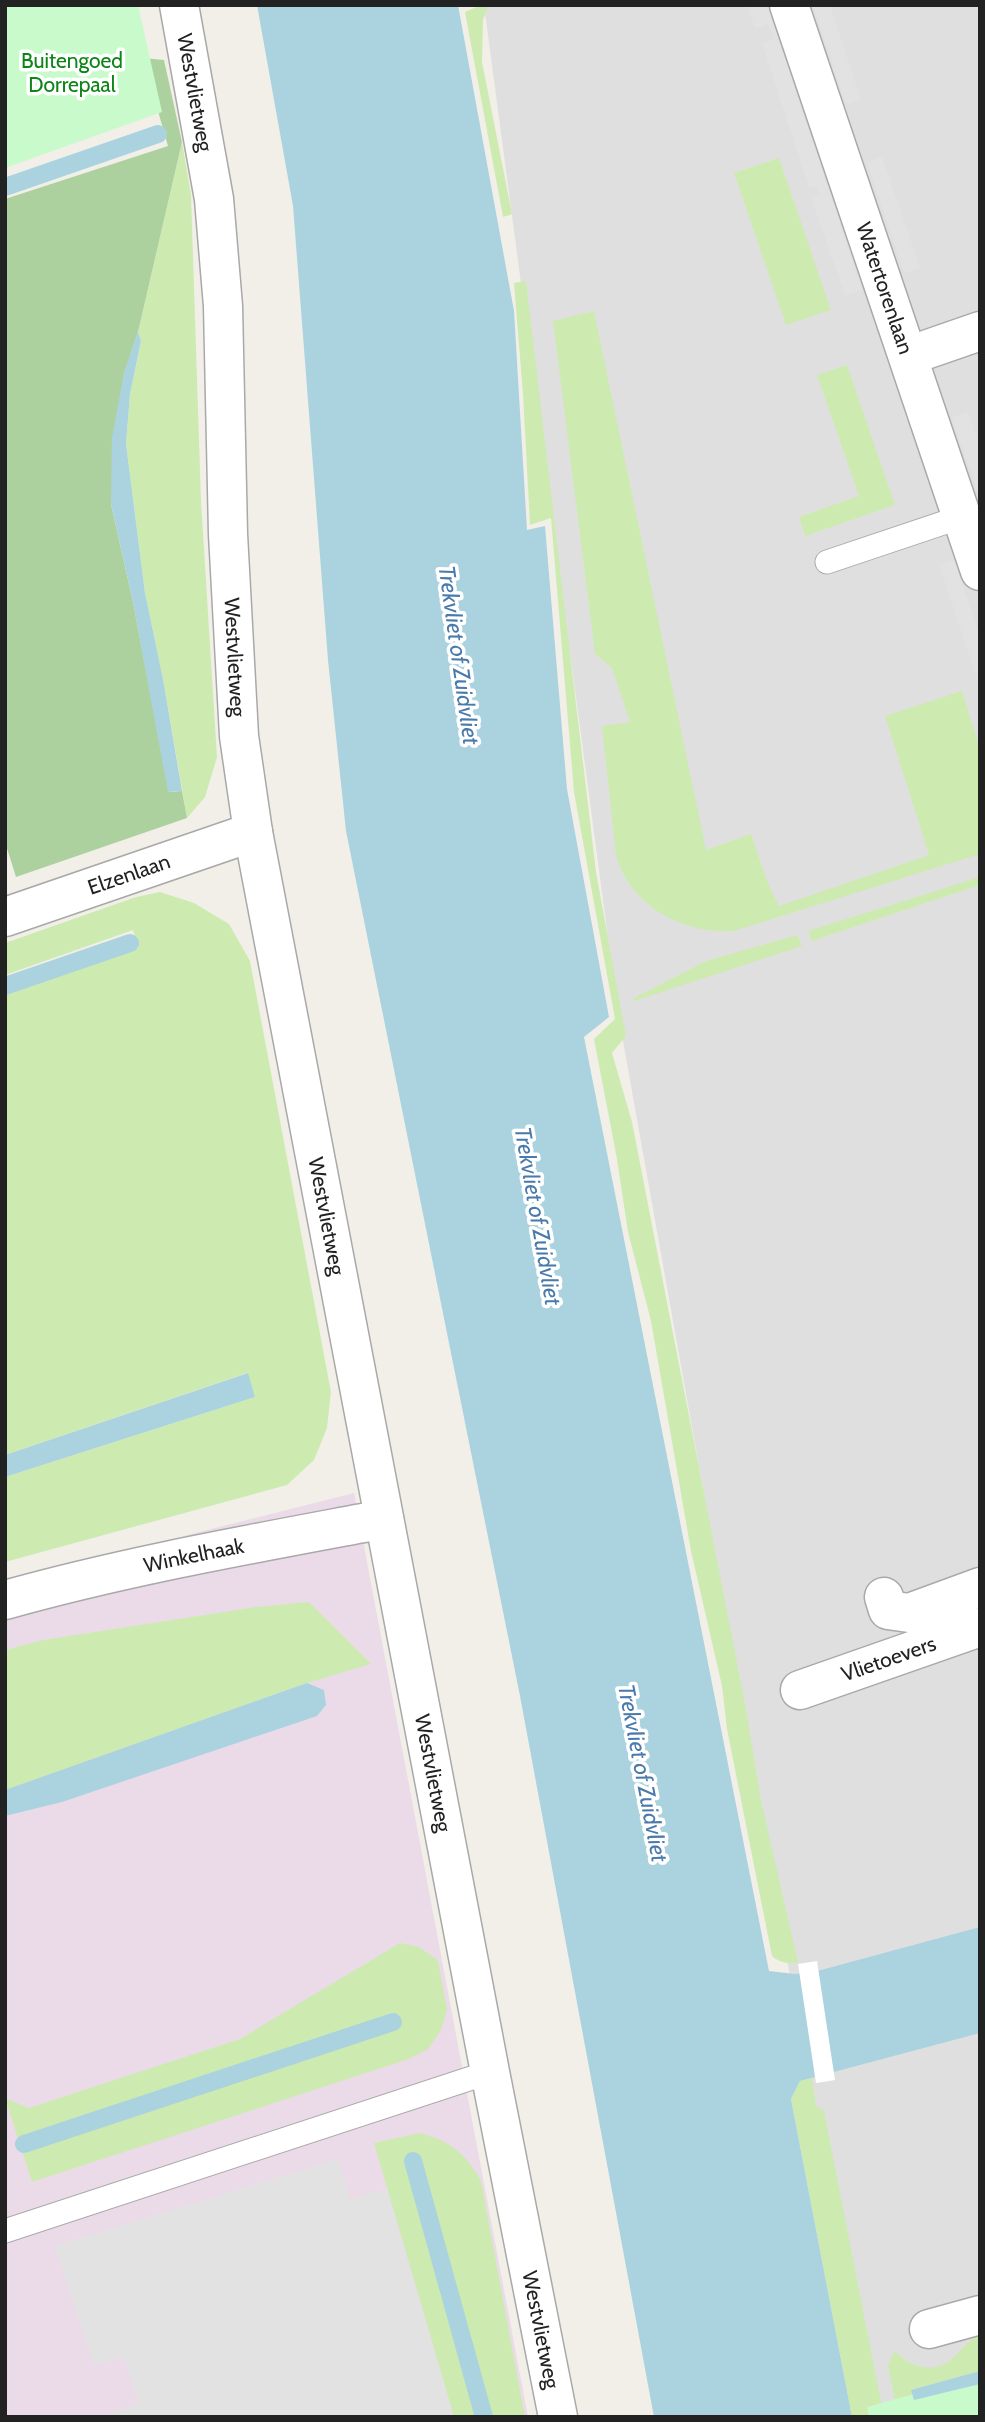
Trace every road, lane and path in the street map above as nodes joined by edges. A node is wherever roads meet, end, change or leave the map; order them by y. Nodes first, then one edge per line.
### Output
1 (179, 5) edge
2 (789, 5) edge
3 (980, 331) edge
4 (908, 356) junction
5 (961, 517) junction
6 (827, 562) dead end
7 (980, 572) edge
8 (253, 832) junction
9 (5, 917) edge
10 (384, 1519) junction
11 (980, 1587) edge
12 (884, 1597) dead end
13 (5, 1600) edge
14 (980, 1627) edge
15 (800, 1689) dead end
16 (490, 2072) junction
17 (5, 2231) edge
18 (980, 2315) edge
19 (929, 2329) dead end
20 (558, 2417) edge

1 - 8 street, Westvlietweg
2 - 4 street, Watertorenlaan
3 - 4 street
4 - 5 street, Watertorenlaan
5 - 6 lane
5 - 7 street, Watertorenlaan
8 - 9 street, Elzenlaan
8 - 10 street, Westvlietweg
10 - 13 street, Winkelhaak
10 - 16 street, Westvlietweg
11 - 12 street
14 - 15 street, Vlietoevers
16 - 17 lane
16 - 20 street, Westvlietweg
18 - 19 street

